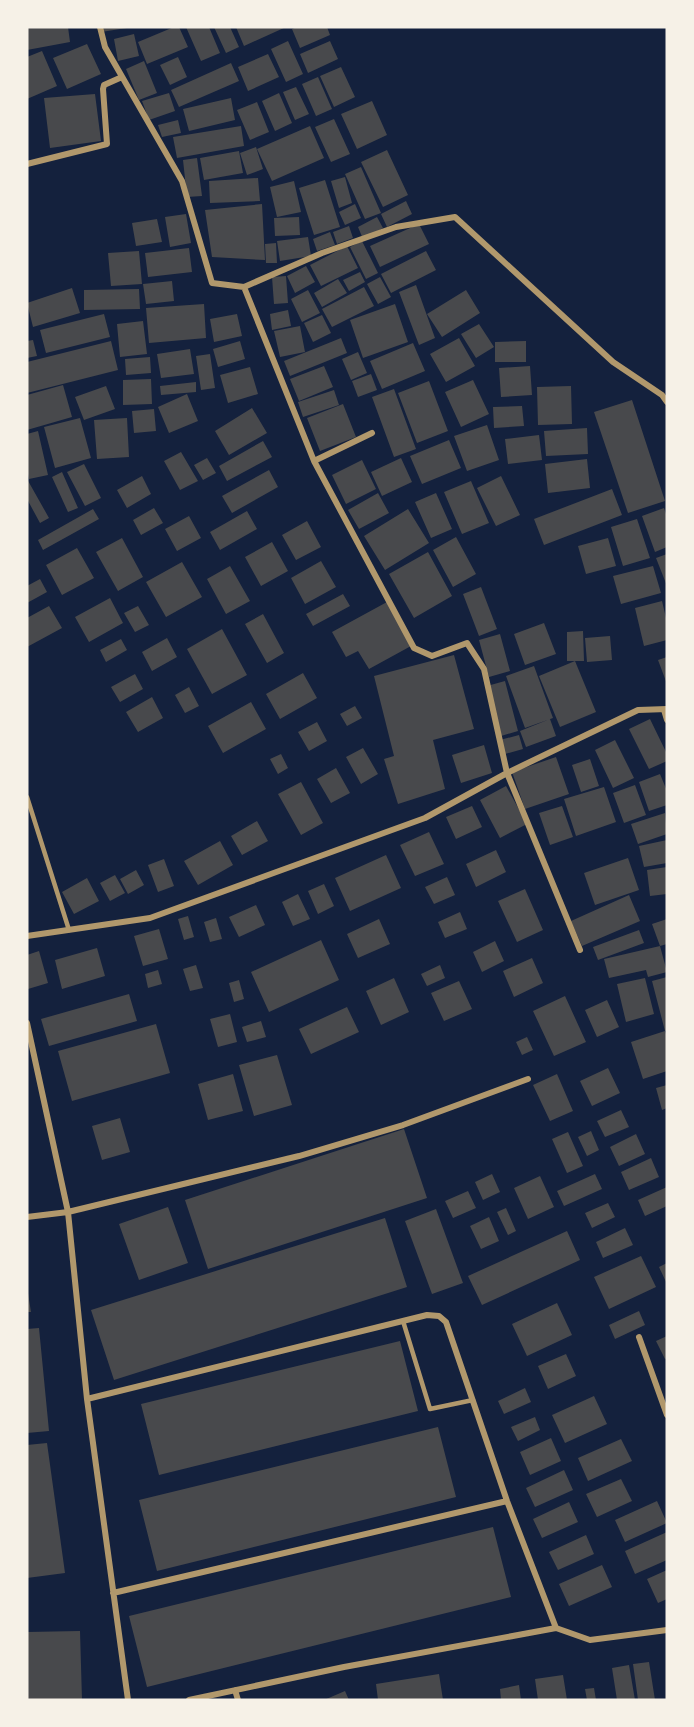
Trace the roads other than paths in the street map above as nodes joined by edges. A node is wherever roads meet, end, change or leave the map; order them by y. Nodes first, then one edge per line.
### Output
1 (99, 27) edge
2 (122, 77) junction
3 (27, 164) edge
4 (244, 287) junction
5 (667, 402) edge
6 (372, 433) dead end
7 (314, 461) junction
8 (665, 709) edge
9 (667, 720) edge
10 (507, 773) junction
11 (27, 797) edge
12 (69, 930) junction
13 (27, 936) edge
14 (580, 950) dead end
15 (27, 1023) edge
16 (528, 1079) dead end
17 (68, 1212) junction
18 (27, 1217) edge
19 (403, 1321) junction
20 (639, 1337) dead end
21 (87, 1398) junction
22 (473, 1400) junction
23 (667, 1415) edge
24 (507, 1501) junction
25 (113, 1593) junction
26 (556, 1628) junction
27 (667, 1630) edge
28 (235, 1690) junction
29 (128, 1700) edge
30 (189, 1700) edge
31 (238, 1700) edge

1 - 2 street
2 - 3 street
2 - 4 street
4 - 5 street
4 - 7 street
6 - 7 street
7 - 10 street
8 - 9 street
8 - 10 street
10 - 12 street
10 - 14 street
11 - 12 lane
12 - 13 street
15 - 17 street
16 - 17 street
17 - 18 street
17 - 21 street
19 - 21 street
19 - 22 street
19 - 22 lane
20 - 23 street
21 - 25 street
22 - 24 street
24 - 25 street
24 - 26 street
25 - 29 street
26 - 27 street
26 - 28 street
28 - 30 street
28 - 31 street

